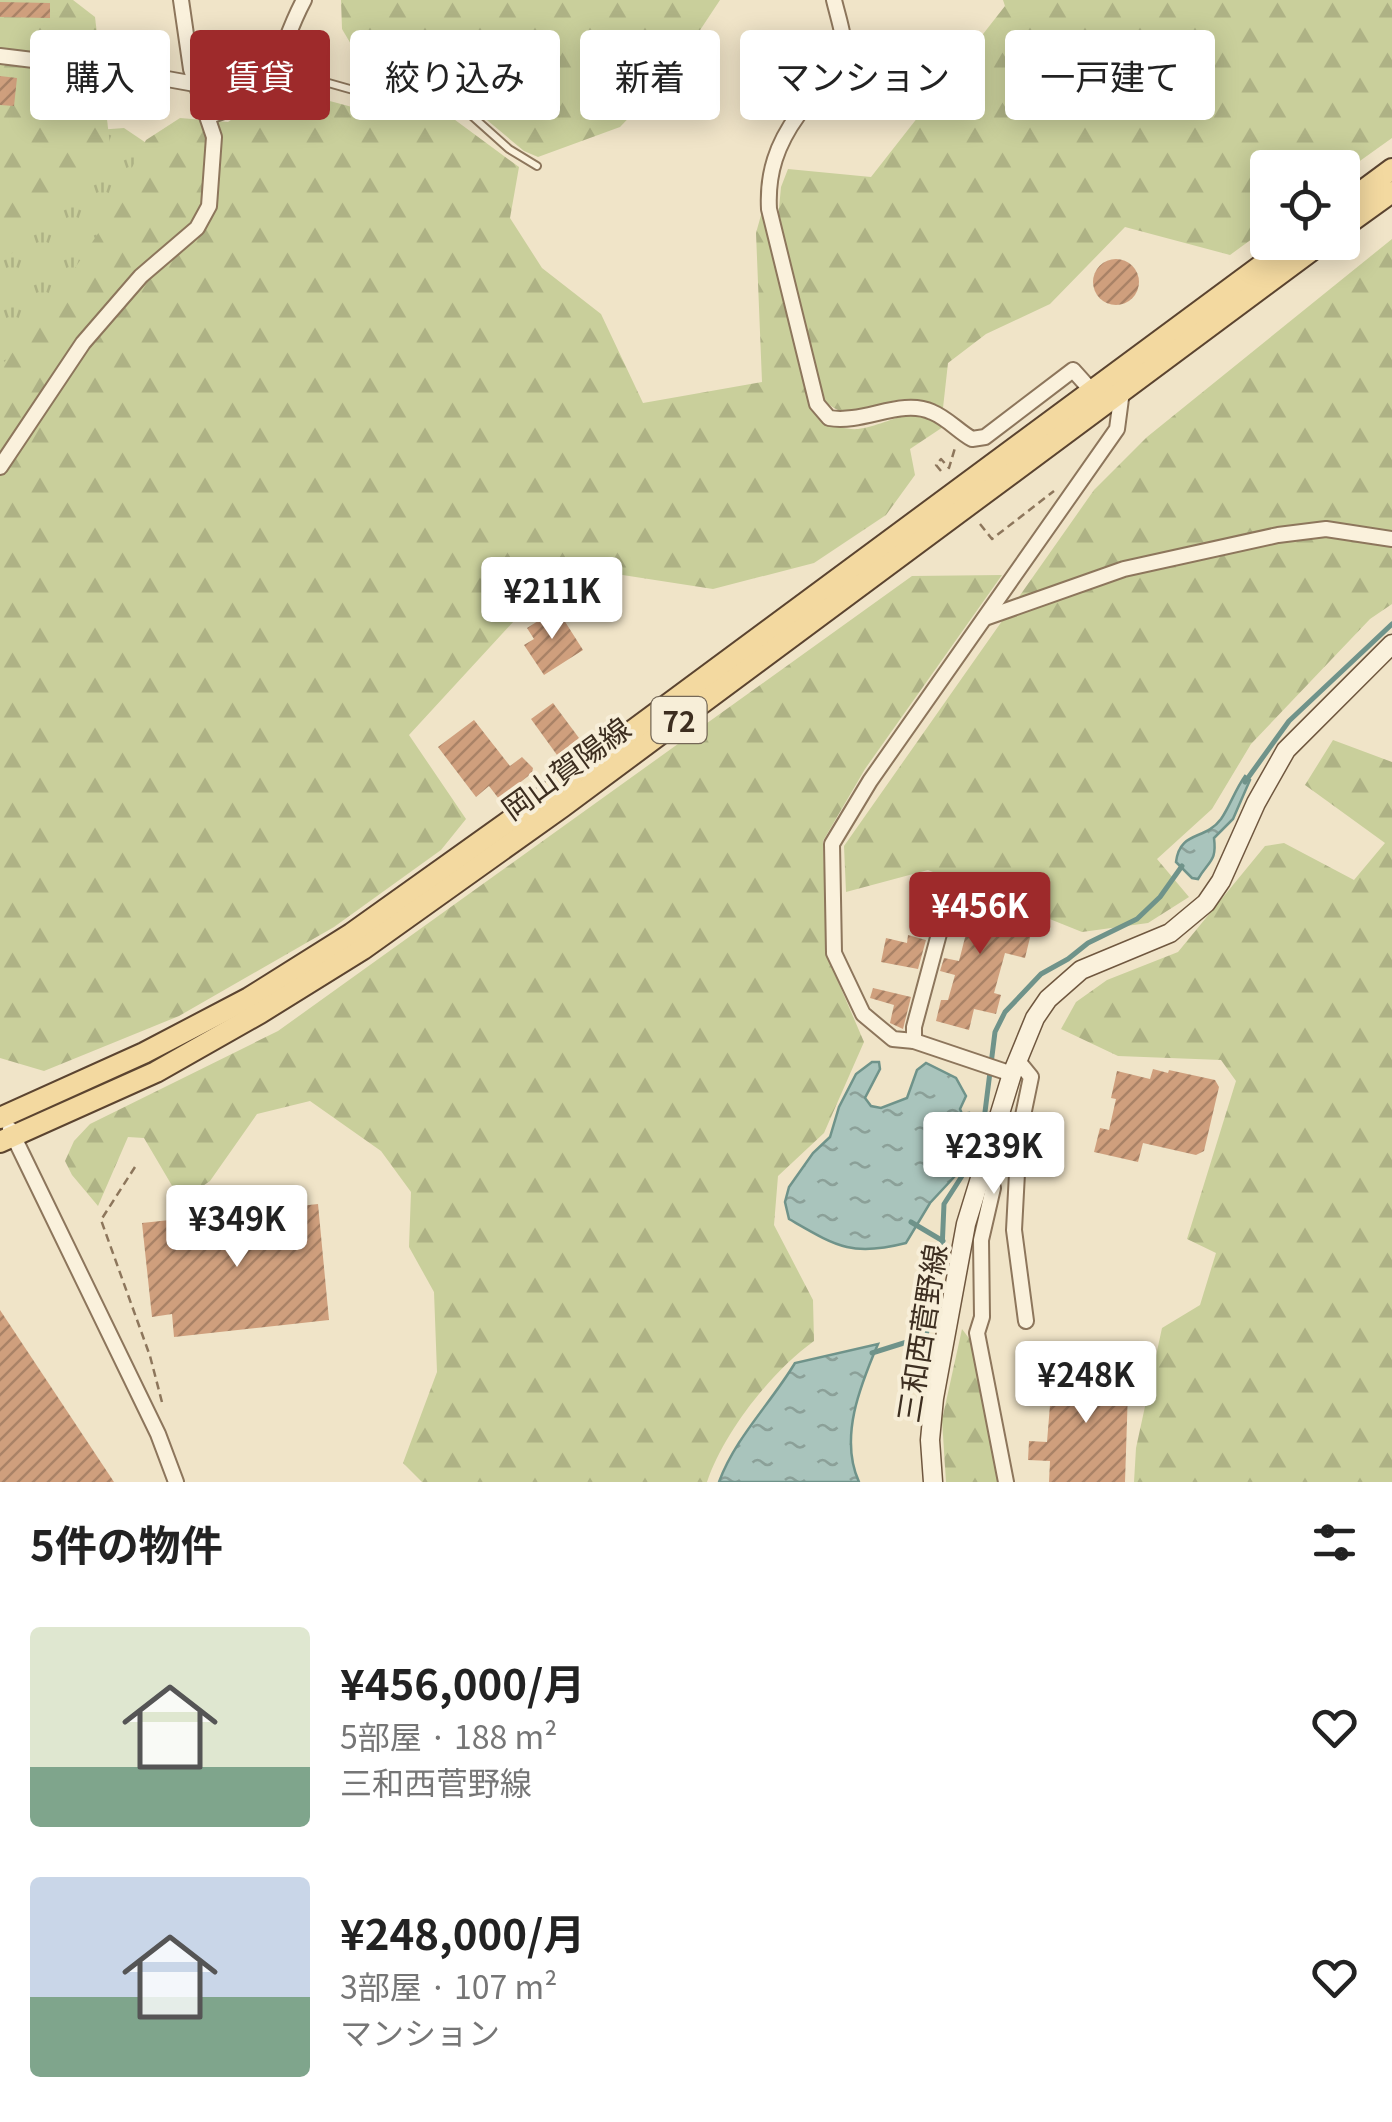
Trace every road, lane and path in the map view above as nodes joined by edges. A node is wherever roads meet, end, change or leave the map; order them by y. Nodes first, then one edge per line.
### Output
1 (181, 0) edge
2 (304, 0) edge
3 (834, 0) edge
4 (292, 30) edge
5 (190, 54) edge
6 (0, 56) edge
7 (190, 83) edge
8 (330, 83) edge
9 (210, 120) edge
10 (538, 166) dead end
11 (1392, 170) edge
12 (1392, 192) edge
13 (1360, 193) edge
14 (1360, 215) edge
15 (1268, 260) edge
16 (1299, 260) edge
17 (1091, 390) junction
18 (1122, 391) junction
19 (964, 435) junction
20 (0, 466) edge
21 (941, 471) dead end
22 (1082, 480) junction
23 (980, 524) dead end
24 (1392, 539) edge
25 (986, 618) junction
26 (1392, 644) edge
27 (944, 920) dead end
28 (914, 1040) junction
29 (1015, 1067) junction
30 (1, 1115) edge
31 (7, 1140) edge
32 (984, 1160) junction
33 (135, 1167) dead end
34 (1026, 1321) dead end
35 (157, 1409) dead end
36 (176, 1482) edge
37 (933, 1482) edge
38 (1006, 1482) edge

1 - 5 street
2 - 4 street
3 - 19 street
6 - 7 street
8 - 10 lane
9 - 20 street
11 - 13 main road
12 - 14 main road
15 - 17 main road, 岡山賀陽線 / 72
16 - 18 main road, 岡山賀陽線 / 72
17 - 19 street
17 - 30 main road, 岡山賀陽線 / 72
18 - 22 street
18 - 31 main road, 岡山賀陽線 / 72
19 - 21 path
22 - 23 path
22 - 25 street
24 - 25 street
25 - 28 street
26 - 29 main road, 三和西菅野線
27 - 28 street
28 - 29 street
29 - 32 main road, 三和西菅野線
29 - 34 street
30 - 31 street
31 - 36 street
32 - 37 main road, 三和西菅野線
32 - 38 street
33 - 35 path

